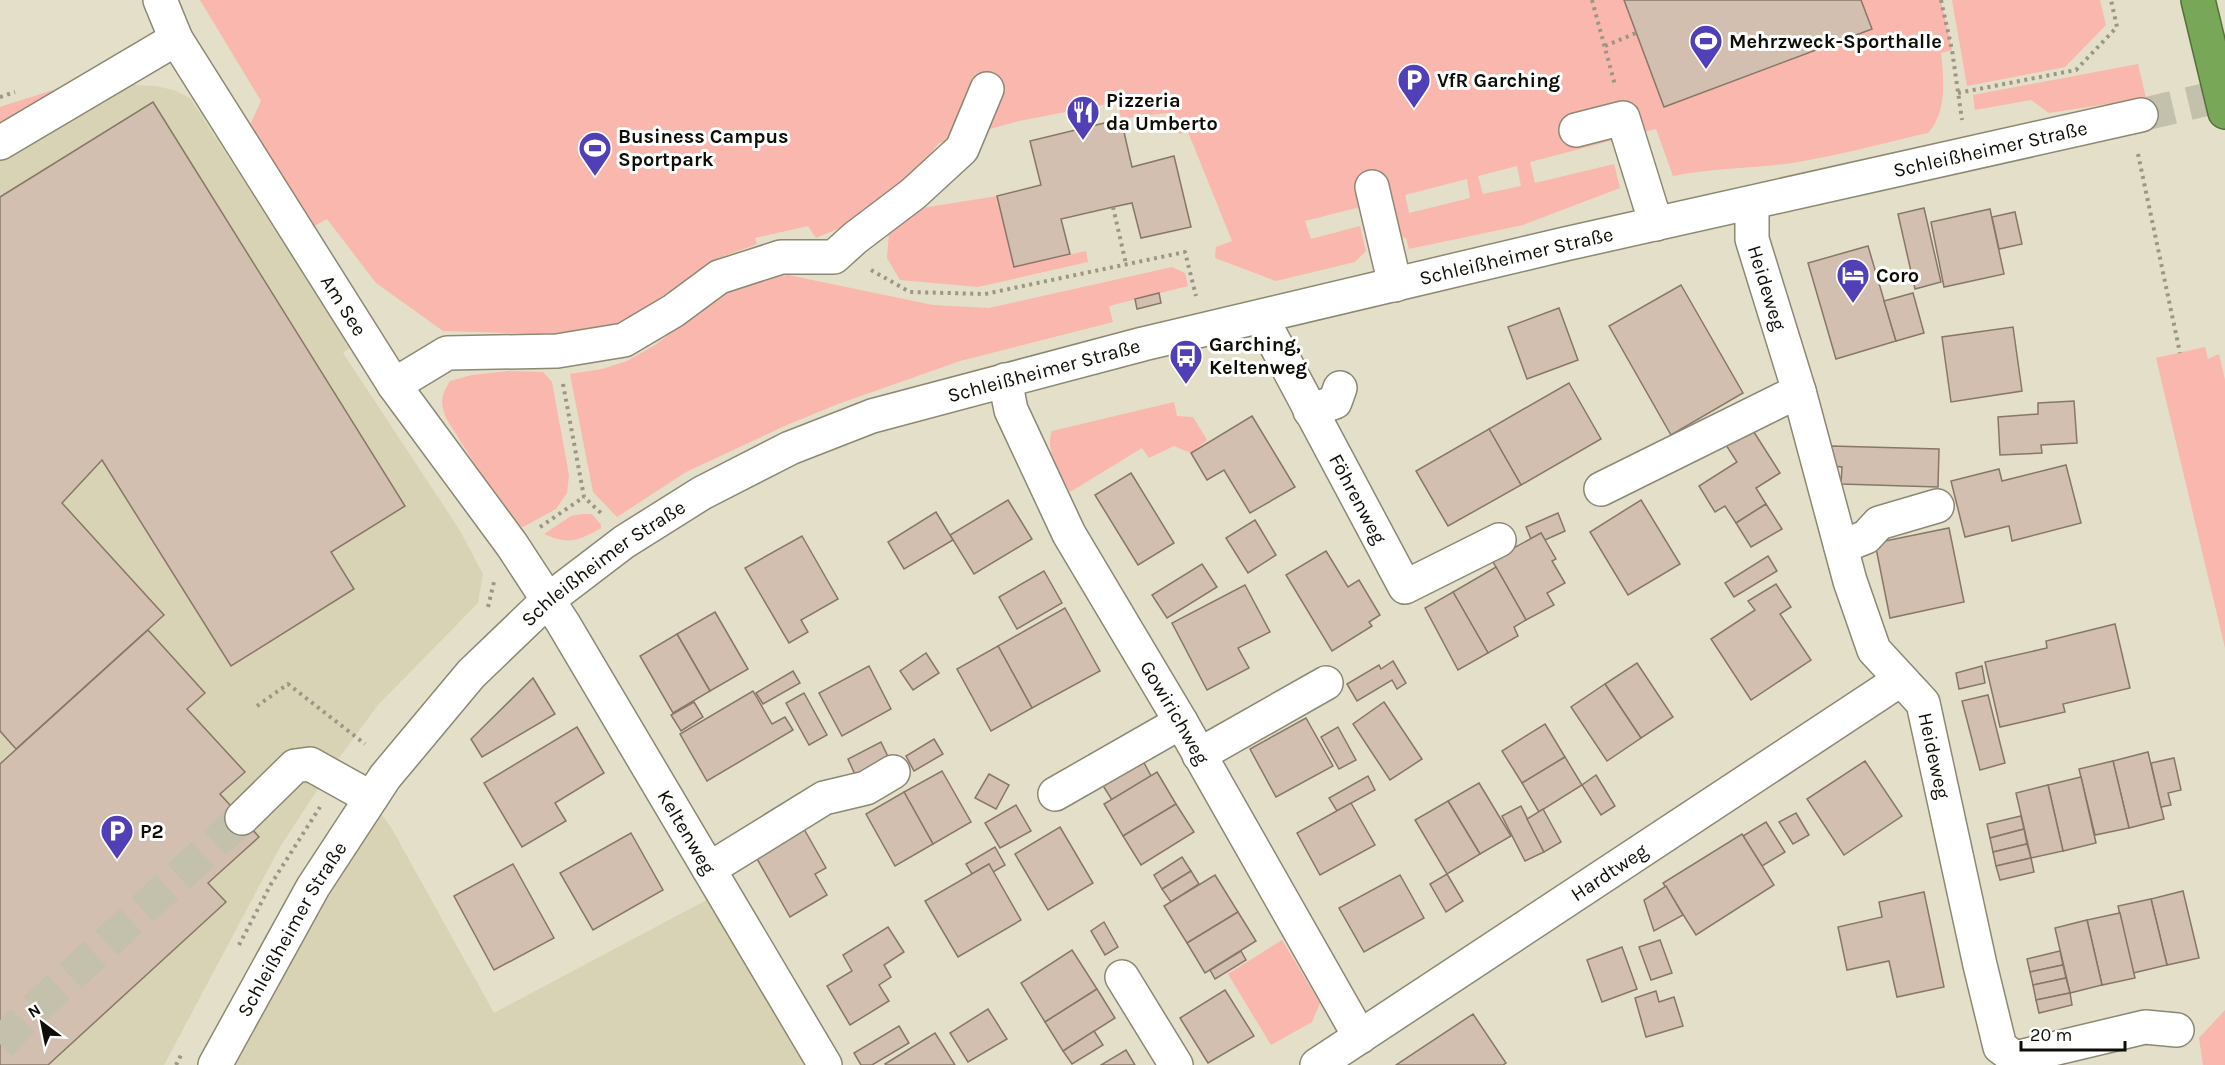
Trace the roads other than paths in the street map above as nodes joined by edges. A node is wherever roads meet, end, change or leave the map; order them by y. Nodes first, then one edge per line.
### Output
1 (160, 0) edge
2 (2198, 0) edge
3 (176, 39) junction
4 (987, 89) dead end
5 (2225, 112) edge
6 (2141, 115) tunnel mouth
7 (1576, 130) dead end
8 (0, 143) edge
9 (1372, 187) dead end
10 (1752, 203) junction
11 (1656, 224) junction
12 (1395, 285) junction
13 (1261, 317) junction
14 (1005, 380) junction
15 (394, 385) junction
16 (1340, 388) dead end
17 (1799, 391) junction
18 (1310, 411) junction
19 (1601, 489) dead end
20 (1937, 507) dead end
21 (1499, 540) dead end
22 (1841, 548) junction
23 (548, 600) junction
24 (1900, 680) junction
25 (1326, 683) dead end
26 (1181, 722) junction
27 (1199, 755) junction
28 (893, 772) dead end
29 (1054, 794) dead end
30 (371, 798) junction
31 (242, 818) tunnel mouth
32 (709, 868) junction
33 (1122, 978) dead end
34 (2177, 1030) dead end
35 (1360, 1037) junction
36 (215, 1065) edge
37 (825, 1065) edge
38 (1176, 1065) edge
39 (1317, 1065) edge

1 - 3 street, Am See
2 - 5 highway
3 - 8 street
3 - 15 street, Am See
4 - 15 street
6 - 10 street, Schleißheimer Straße
7 - 11 street
9 - 12 street
10 - 11 street, Schleißheimer Straße
10 - 17 street, Heideweg
11 - 12 street, Schleißheimer Straße
12 - 13 street, Schleißheimer Straße
13 - 14 street, Schleißheimer Straße
13 - 18 street, Föhrenweg
14 - 23 street, Schleißheimer Straße
14 - 26 street, Gowirichweg
15 - 23 street, Am See
16 - 18 street
17 - 19 street
17 - 22 street, Heideweg
18 - 21 street, Föhrenweg
20 - 22 street
22 - 24 street, Heideweg
23 - 30 street, Schleißheimer Straße
23 - 32 street, Keltenweg
24 - 34 street, Heideweg
24 - 35 street, Hardtweg
25 - 27 street
26 - 27 street, Gowirichweg
26 - 29 street
27 - 35 street, Gowirichweg
28 - 32 street
30 - 31 street
30 - 36 street, Schleißheimer Straße
32 - 37 street, Keltenweg
33 - 38 street
35 - 39 street, Hardtweg

